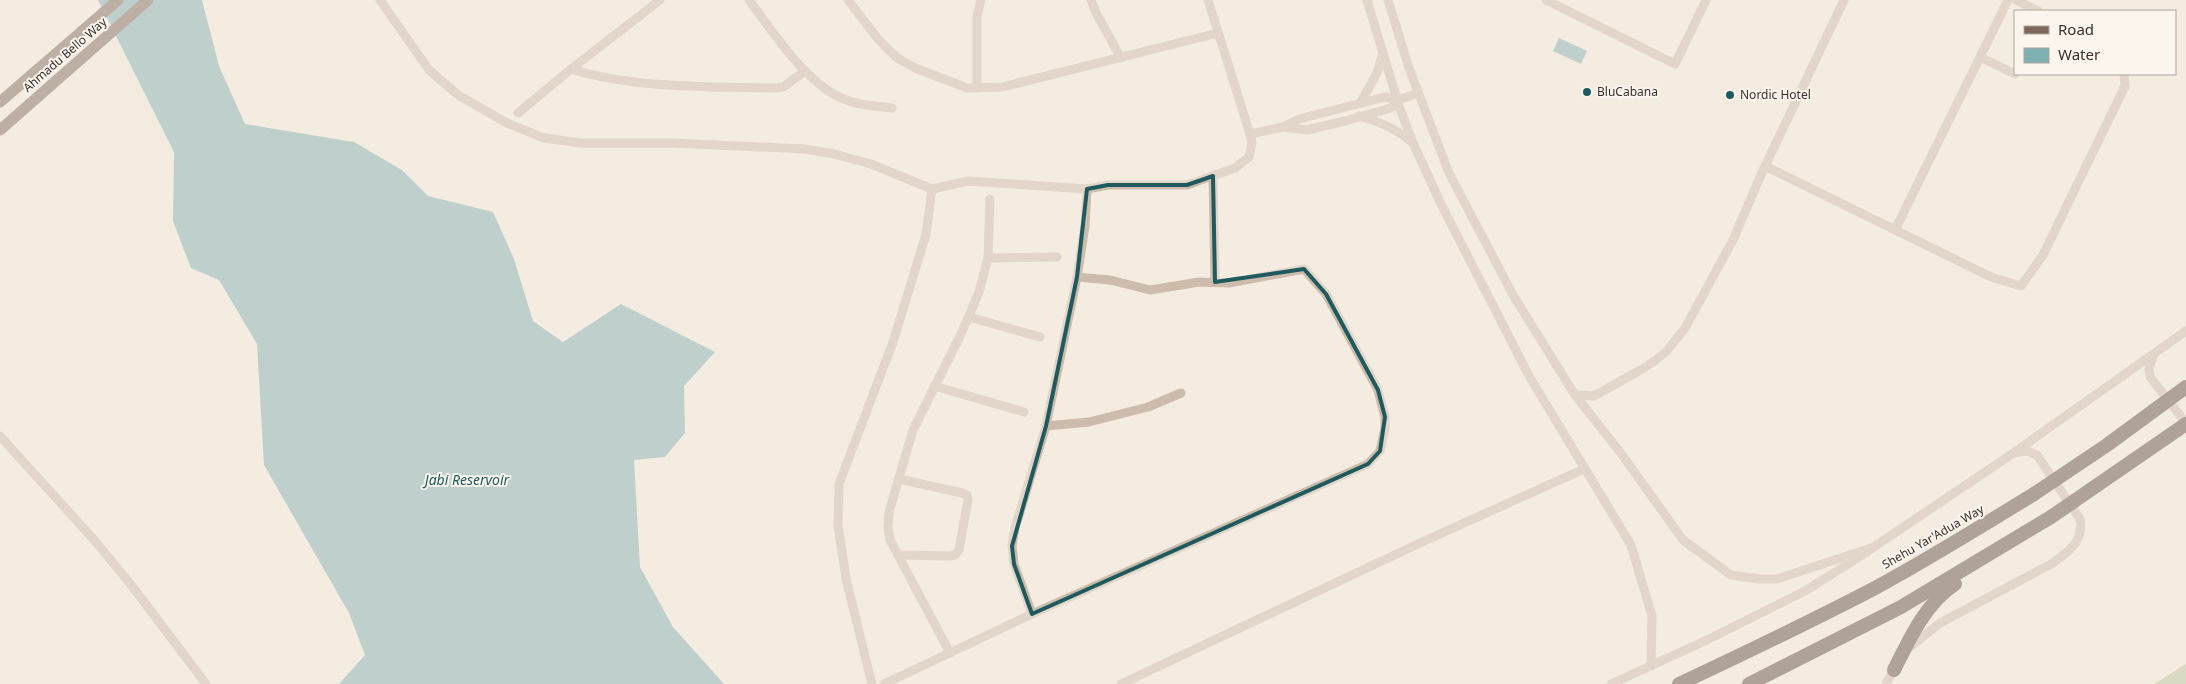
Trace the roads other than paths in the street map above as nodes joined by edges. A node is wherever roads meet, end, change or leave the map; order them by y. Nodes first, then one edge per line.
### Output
1 (118, 0) edge
2 (148, 0) edge
3 (380, 0) edge
4 (660, 0) edge
5 (749, 0) edge
6 (848, 0) edge
7 (981, 0) edge
8 (1091, 0) edge
9 (1208, 0) edge
10 (1367, 0) edge
11 (1388, 0) edge
12 (1546, 0) edge
13 (1706, 0) edge
14 (1844, 0) edge
15 (2008, 0) edge
16 (2016, 0) edge
17 (2036, 10) edge
18 (1218, 33) junction
19 (1382, 56) junction
20 (1980, 57) junction
21 (1121, 58) junction
22 (571, 69) junction
23 (805, 71) junction
24 (2014, 74) edge
25 (2124, 75) edge
26 (977, 88) junction
27 (1418, 93) junction
28 (1398, 100) junction
29 (0, 102) edge
30 (1361, 102) junction
31 (892, 108) dead end
32 (518, 113) dead end
33 (1359, 116) junction
34 (1283, 127) junction
35 (0, 130) edge
36 (1250, 134) junction
37 (1413, 144) junction
38 (1765, 166) junction
39 (1213, 176) junction
40 (932, 190) junction
41 (1087, 190) junction
42 (990, 200) dead end
43 (1896, 228) junction
44 (1057, 257) dead end
45 (988, 258) junction
46 (1077, 277) junction
47 (1216, 282) junction
48 (969, 317) junction
49 (2186, 331) edge
50 (1040, 337) dead end
51 (2154, 353) junction
52 (934, 386) junction
53 (2186, 387) edge
54 (1181, 393) dead end
55 (1576, 395) junction
56 (1594, 396) junction
57 (1024, 412) dead end
58 (1588, 412) junction
59 (2186, 423) edge
60 (1046, 426) junction
61 (0, 436) edge
62 (2012, 454) junction
63 (1584, 469) junction
64 (899, 478) junction
65 (2011, 541) junction
66 (1871, 548) junction
67 (898, 555) junction
68 (1804, 572) junction
69 (1810, 587) junction
70 (1032, 614) junction
71 (950, 653) junction
72 (1651, 666) junction
73 (1894, 670) junction
74 (206, 684) edge
75 (872, 684) edge
76 (884, 684) edge
77 (1121, 684) edge
78 (1611, 684) edge
79 (1678, 684) edge
80 (1749, 684) edge
81 (1886, 684) edge

1 - 29 main road, Ahmadu Bello Way
2 - 35 main road, Ahmadu Bello Way
3 - 40 street
4 - 22 street
5 - 23 street
6 - 26 street
7 - 26 street
8 - 21 street
9 - 18 street
10 - 19 street
11 - 27 street
12 - 13 street
14 - 38 street
15 - 20 street
16 - 17 street
18 - 21 street
18 - 36 street
19 - 28 street
19 - 30 street
20 - 24 street
20 - 43 street
21 - 26 street
22 - 23 street
22 - 32 street
23 - 31 street
25 - 43 street
27 - 28 street
27 - 55 street
28 - 30 street
28 - 33 street
28 - 37 street
30 - 34 street
33 - 34 street
33 - 37 street
34 - 36 street
36 - 39 street
37 - 63 street
38 - 43 street
38 - 56 street
39 - 41 street
39 - 47 street
40 - 41 street
40 - 75 street
41 - 46 street
42 - 45 street
44 - 45 street
45 - 48 street
46 - 47 street
46 - 60 street
47 - 70 street
48 - 50 street
48 - 52 street
49 - 51 street
51 - 59 street
51 - 62 street
52 - 57 street
52 - 64 street
53 - 79 highway, Shehu Yar'Adua Way, bridge
54 - 60 street
55 - 56 street
55 - 58 street
56 - 58 street
58 - 68 street
59 - 65 highway, bridge
60 - 70 street
61 - 74 street
62 - 66 street
62 - 73 street
63 - 72 street
63 - 77 street
64 - 67 street
64 - 67 street
65 - 73 highway
65 - 80 highway
66 - 68 street
66 - 69 street
67 - 71 street
68 - 69 street
69 - 72 street
70 - 71 street
71 - 76 street
72 - 78 street
73 - 81 street

